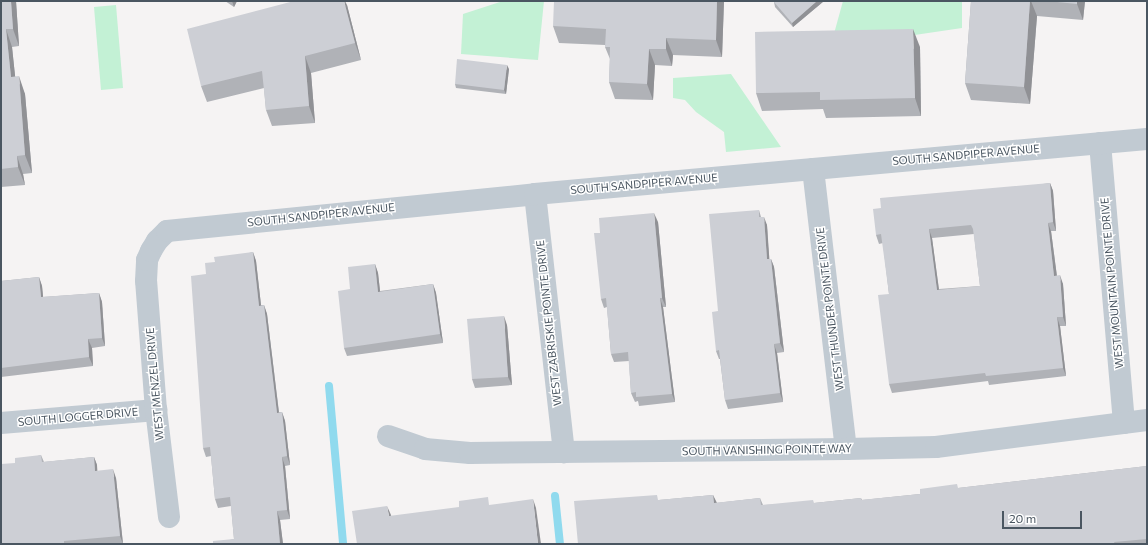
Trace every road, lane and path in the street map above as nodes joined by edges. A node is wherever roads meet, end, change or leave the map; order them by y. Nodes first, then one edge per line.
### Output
1 (1147, 139) edge
2 (1100, 143) junction
3 (814, 169) junction
4 (535, 194) junction
5 (151, 251) joint
6 (156, 410) junction
7 (1147, 420) edge
8 (1, 423) edge
9 (1124, 423) junction
10 (388, 436) dead end
11 (846, 449) junction
12 (564, 452) junction
13 (169, 517) dead end

1 - 2 street, SOUTH SANDPIPER AVENUE
2 - 3 street, SOUTH SANDPIPER AVENUE
2 - 9 street, WEST MOUNTAIN POINTE DRIVE
3 - 4 street, SOUTH SANDPIPER AVENUE
3 - 11 street, WEST THUNDER POINTE DRIVE
4 - 5 street, SOUTH SANDPIPER AVENUE
4 - 12 street, WEST ZABRISKIE POINTE DRIVE
5 - 6 street, WEST MENZEL DRIVE
6 - 8 street, SOUTH LOGGER DRIVE
6 - 13 street, WEST MENZEL DRIVE
7 - 9 street, SOUTH VANISHING POINTE WAY
9 - 11 street, SOUTH VANISHING POINTE WAY
10 - 12 street, SOUTH VANISHING POINTE WAY
11 - 12 street, SOUTH VANISHING POINTE WAY

